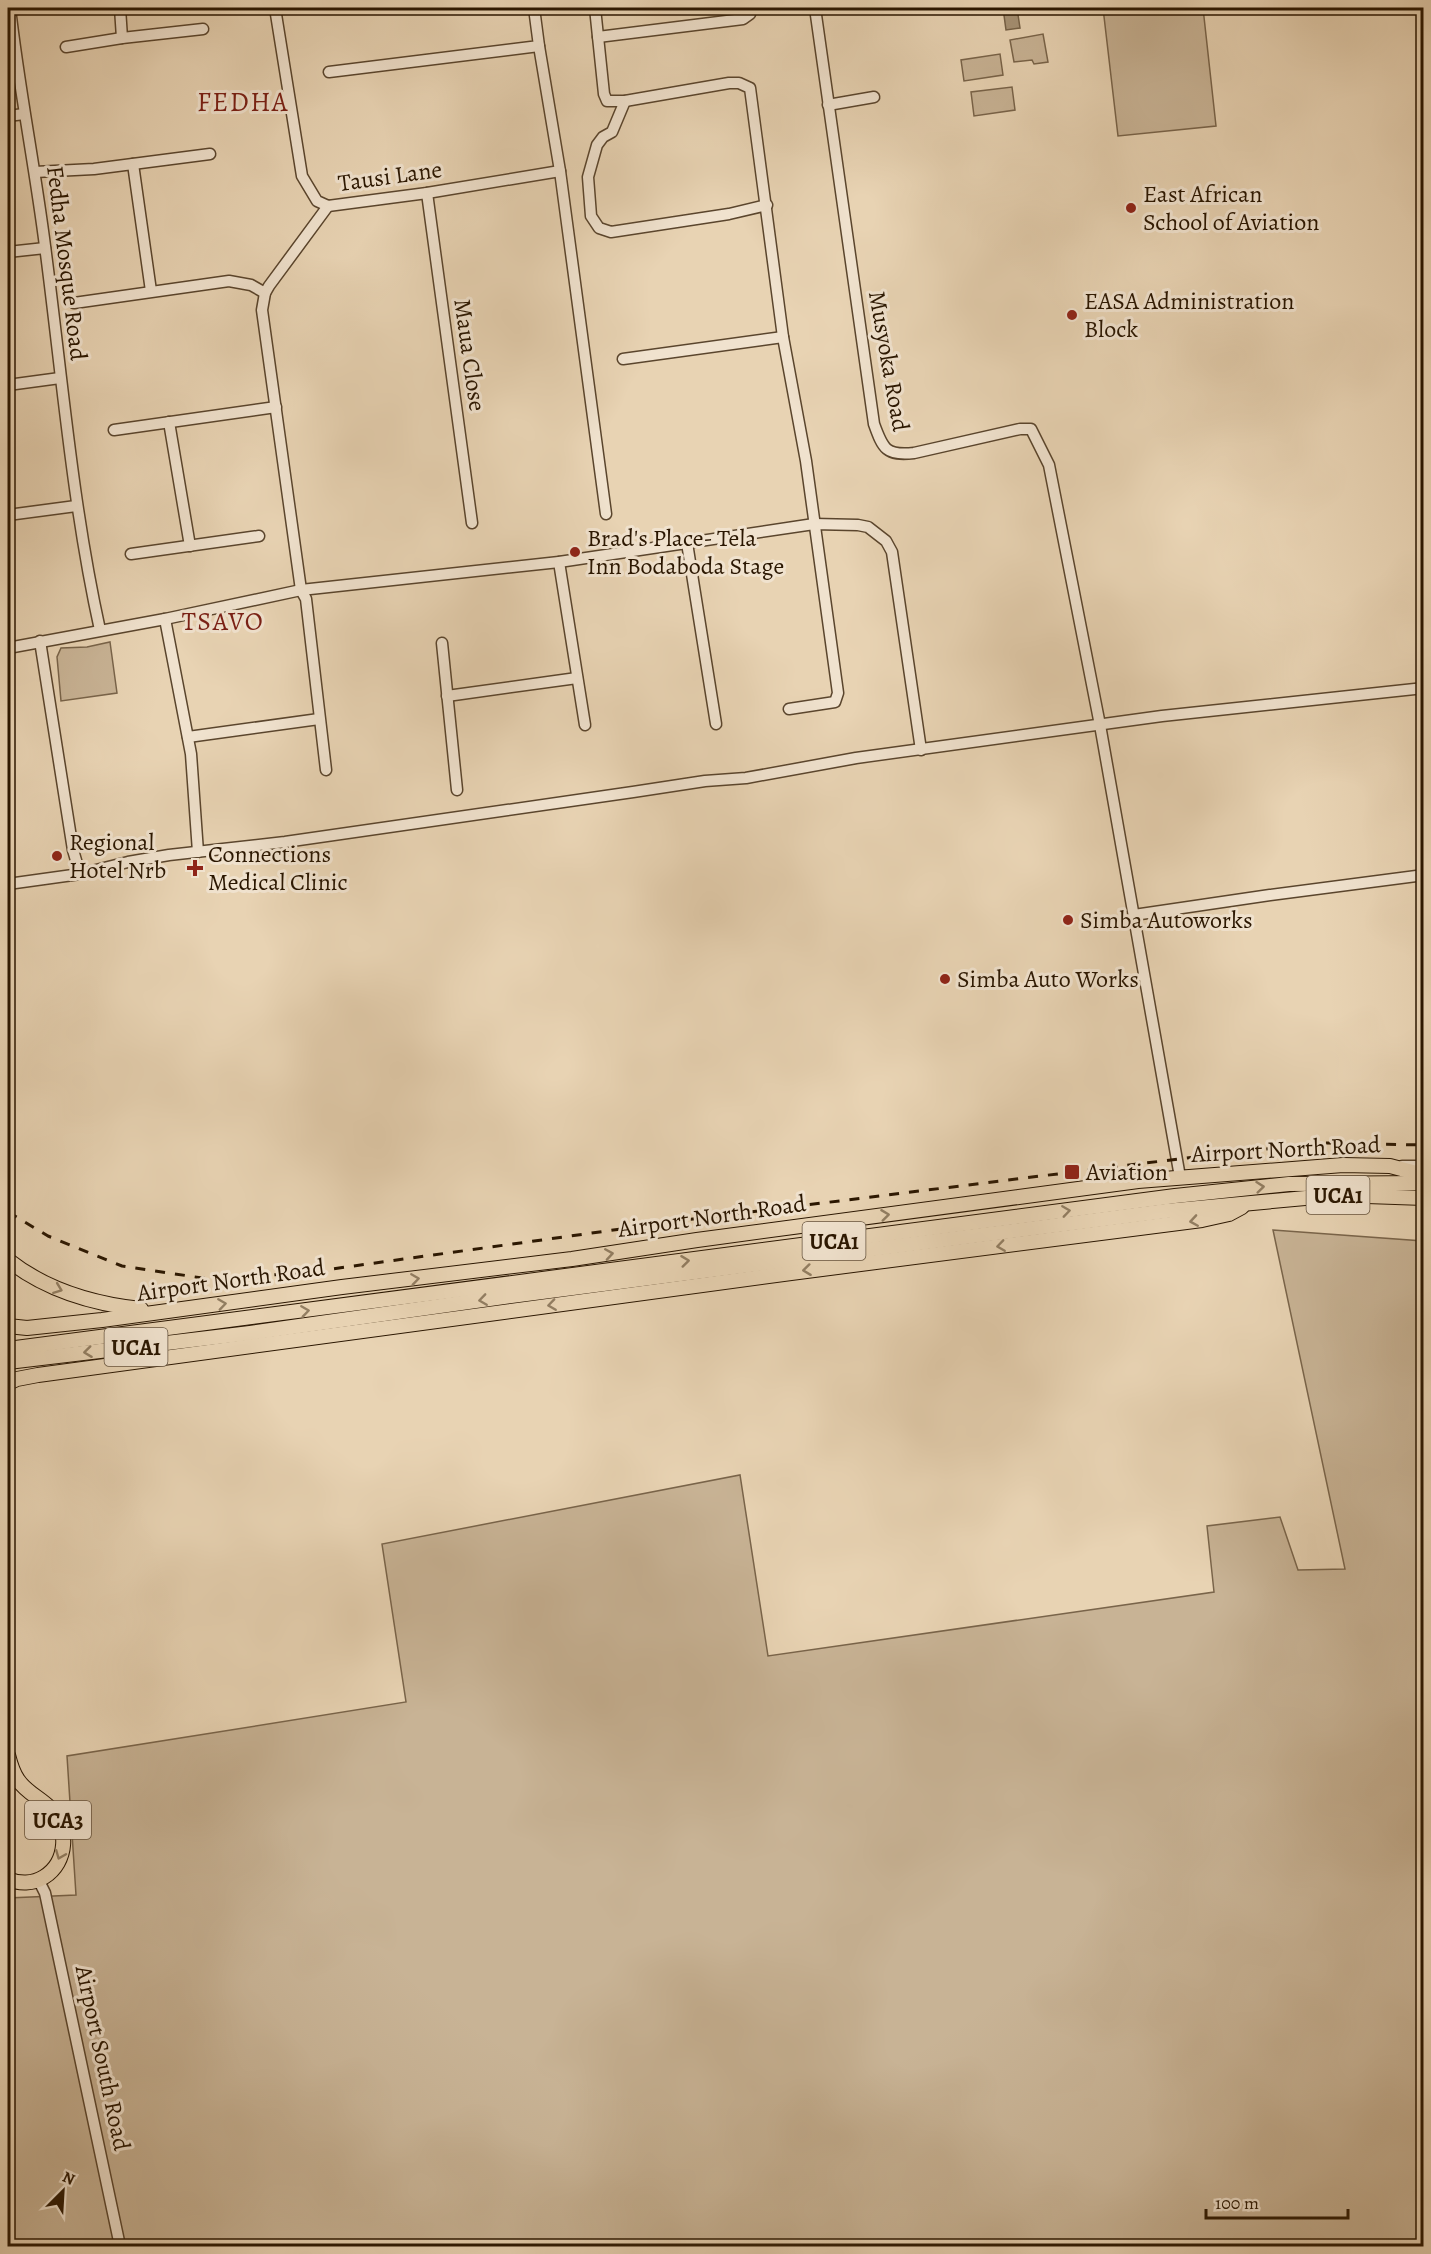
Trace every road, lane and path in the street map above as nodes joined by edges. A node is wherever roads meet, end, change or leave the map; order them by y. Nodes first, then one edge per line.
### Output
1 (10, 8) edge
2 (120, 8) edge
3 (275, 8) edge
4 (534, 8) edge
5 (595, 8) edge
6 (752, 8) edge
7 (815, 8) edge
8 (202, 29) dead end
9 (598, 37) junction
10 (122, 38) junction
11 (539, 46) junction
12 (66, 47) dead end
13 (329, 72) dead end
14 (874, 97) dead end
15 (625, 101) junction
16 (828, 105) junction
17 (24, 114) junction
18 (8, 116) edge
19 (210, 154) dead end
20 (133, 164) junction
21 (560, 171) junction
22 (35, 172) junction
23 (428, 193) junction
24 (767, 205) junction
25 (328, 206) junction
26 (45, 248) junction
27 (8, 252) edge
28 (151, 291) junction
29 (265, 293) junction
30 (74, 303) dead end
31 (783, 337) junction
32 (623, 359) dead end
33 (60, 378) junction
34 (8, 385) edge
35 (276, 407) junction
36 (169, 422) junction
37 (114, 430) dead end
38 (76, 506) junction
39 (606, 514) dead end
40 (8, 515) edge
41 (472, 523) dead end
42 (814, 524) junction
43 (259, 536) dead end
44 (687, 543) junction
45 (189, 546) junction
46 (131, 554) dead end
47 (560, 562) junction
48 (301, 590) junction
49 (165, 619) junction
50 (100, 630) junction
51 (40, 641) junction
52 (442, 643) dead end
53 (8, 648) edge
54 (577, 678) junction
55 (1424, 688) edge
56 (447, 696) junction
57 (789, 709) dead end
58 (319, 719) junction
59 (716, 724) dead end
60 (585, 725) dead end
61 (1100, 725) junction
62 (188, 737) junction
63 (921, 750) junction
64 (326, 770) dead end
65 (457, 790) dead end
66 (198, 852) junction
67 (80, 874) junction
68 (1424, 876) edge
69 (8, 884) edge
70 (1134, 915) junction
71 (1390, 1166) junction
72 (1424, 1166) edge
73 (1424, 1175) edge
74 (1180, 1177) junction
75 (1424, 1183) edge
76 (1424, 1198) edge
77 (1251, 1202) junction
78 (572, 1259) junction
79 (8, 1260) edge
80 (438, 1293) junction
81 (164, 1311) junction
82 (8, 1326) edge
83 (248, 1326) junction
84 (8, 1349) edge
85 (8, 1362) edge
86 (8, 1383) edge
87 (8, 1755) edge
88 (8, 1880) edge
89 (32, 1881) junction
90 (120, 2247) edge

1 - 17 street, Fedha Mosque Road
2 - 10 street
3 - 25 street, Tausi Lane
4 - 11 street
5 - 9 street
6 - 9 street
7 - 16 street, Musyoka Road
8 - 10 street
9 - 15 street
10 - 12 street
11 - 13 street
11 - 21 street
14 - 16 street
15 - 24 street
15 - 24 street
16 - 61 street, Musyoka Road
17 - 18 street
17 - 22 street, Fedha Mosque Road
19 - 20 street
20 - 22 street
20 - 28 street
21 - 23 street, Tausi Lane
21 - 39 street
22 - 26 street, Fedha Mosque Road
23 - 25 street, Tausi Lane
23 - 41 street, Maua Close
24 - 31 street
25 - 29 street
26 - 27 street
26 - 33 street, Fedha Mosque Road
28 - 29 street
28 - 30 street
29 - 35 street
31 - 32 street
31 - 42 street
33 - 34 street
33 - 38 street, Fedha Mosque Road
35 - 36 street
35 - 48 street
36 - 37 street
36 - 45 street
38 - 40 street
38 - 50 street, Fedha Mosque Road
42 - 44 street
42 - 57 street
42 - 63 street
43 - 45 street
44 - 47 street
44 - 59 street
45 - 46 street
47 - 48 street
47 - 54 street
48 - 49 street
48 - 58 street
49 - 50 street
49 - 62 street
50 - 51 street
51 - 53 street
51 - 67 street
52 - 56 street
54 - 56 street
54 - 60 street
55 - 61 street
56 - 65 street
58 - 62 street
58 - 64 street
61 - 63 street
61 - 70 street
62 - 66 street
63 - 66 street
66 - 67 street
67 - 69 street
68 - 70 street
70 - 74 street
71 - 72 street
71 - 73 main road, Airport North Road / UCA1
71 - 74 main road, Airport North Road / UCA1
78 -> 74 main road, Airport North Road / UCA1
80 -> 75 main road, Airport North Road / UCA1
76 - 77 main road, Airport North Road / UCA1
77 -> 83 main road, Airport North Road / UCA1
77 -> 86 main road, Airport North Road / UCA1
78 - 80 main road
81 -> 78 main road, Airport North Road / UCA1
79 -> 81 main road
83 -> 80 main road, Airport North Road / UCA1
81 - 82 main road, Airport North Road / UCA1
83 - 84 main road, Airport North Road / UCA1
83 -> 85 main road, Airport North Road / UCA1
87 -> 89 main road, UCA3
88 - 89 main road
89 - 90 street, Airport South Road

